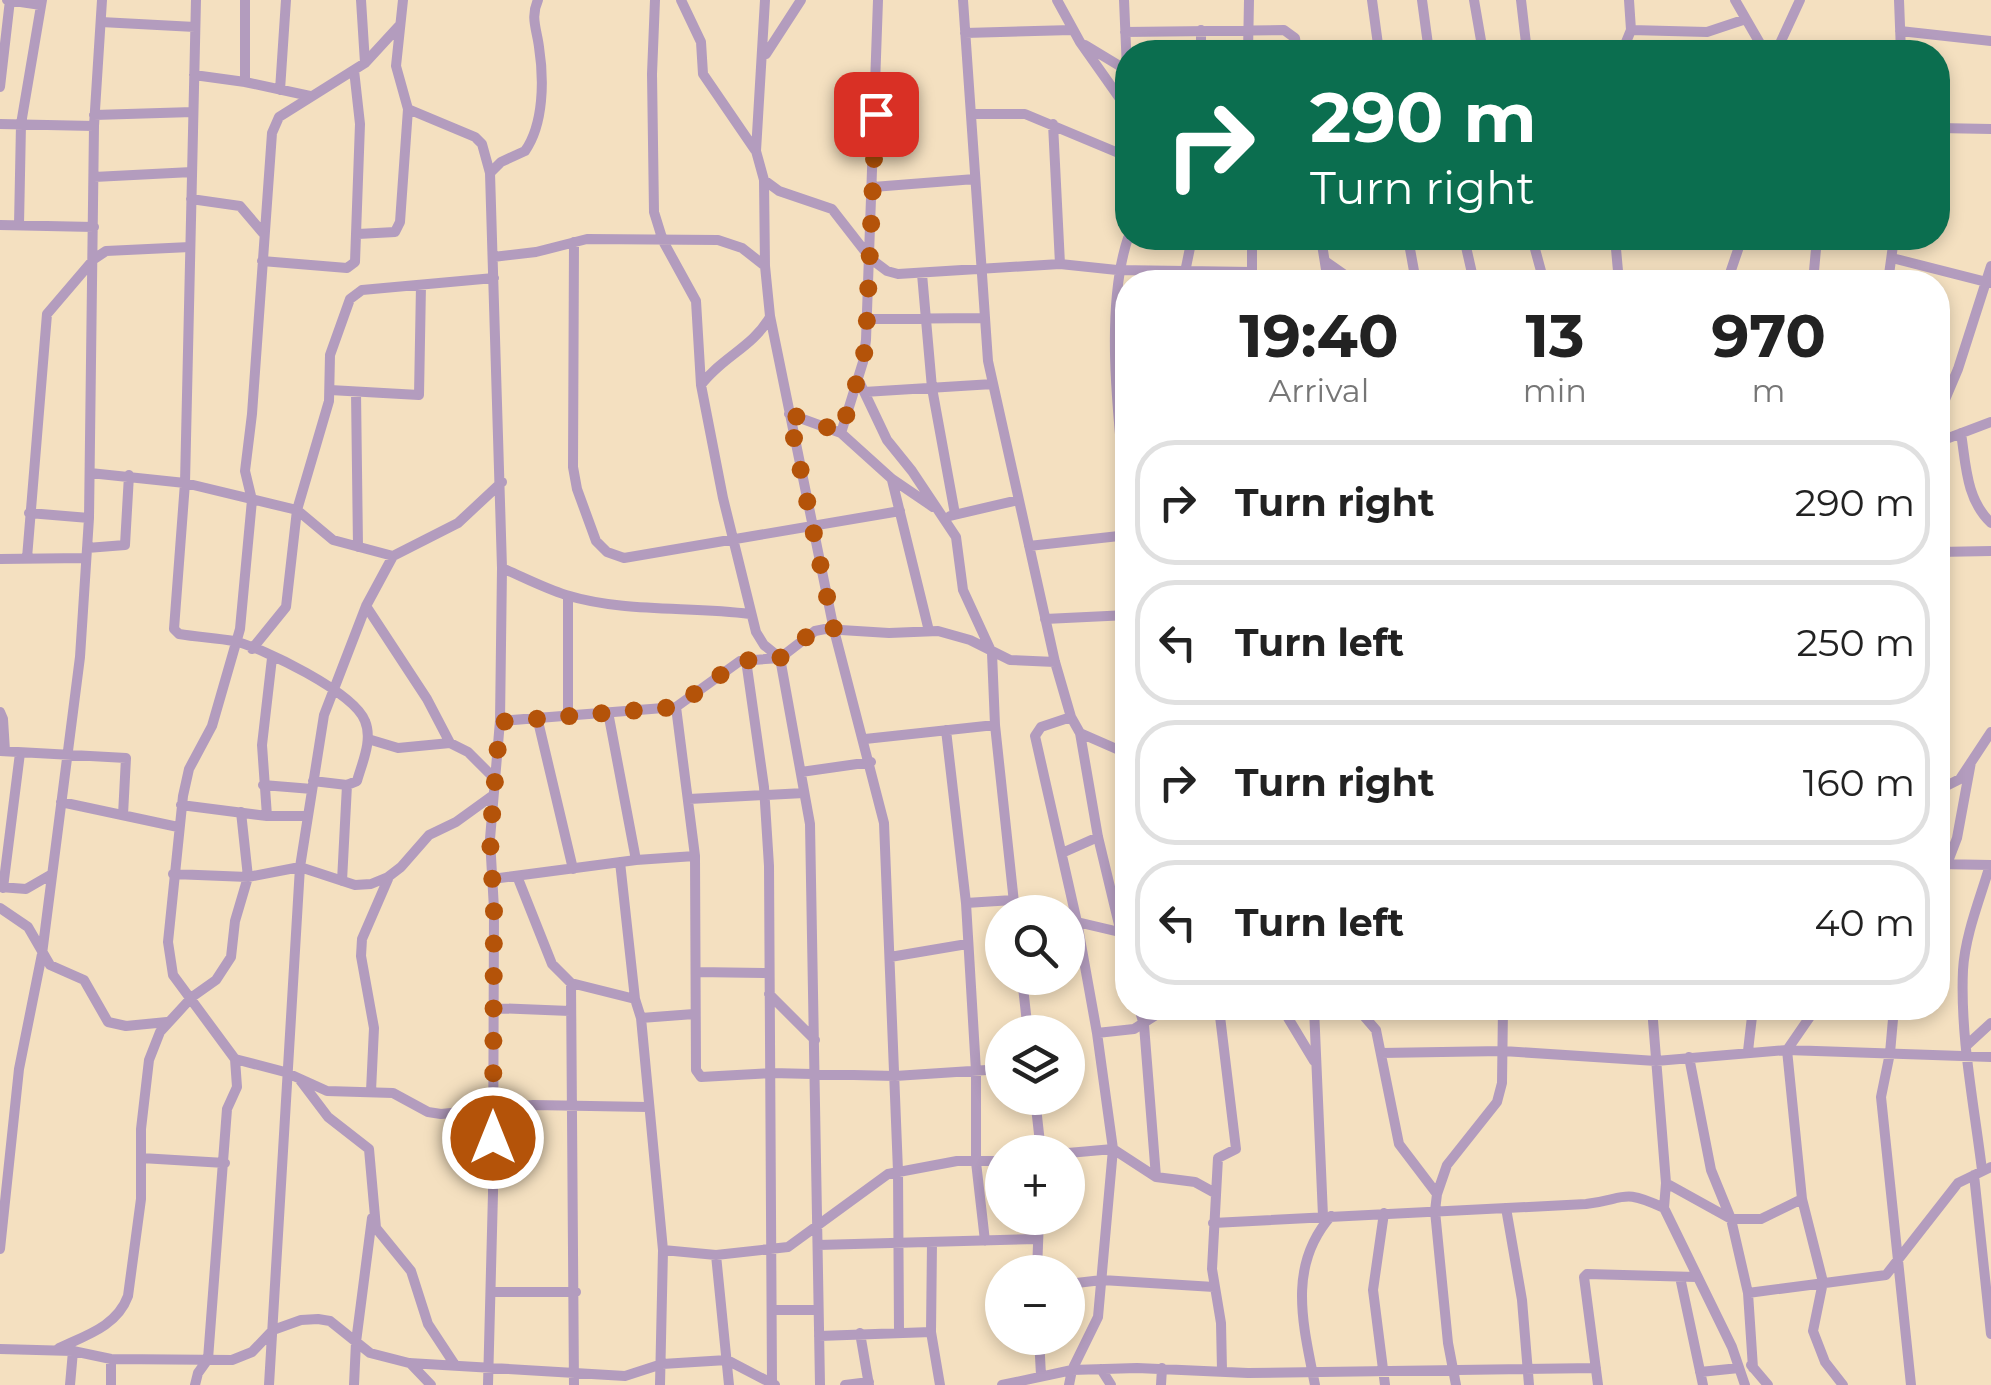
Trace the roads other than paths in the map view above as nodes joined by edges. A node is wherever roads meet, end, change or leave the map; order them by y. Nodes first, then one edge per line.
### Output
1 (8, 0) edge
2 (102, 0) edge
3 (196, 0) edge
4 (245, 0) edge
5 (286, 0) edge
6 (361, 0) edge
7 (403, 0) edge
8 (538, 0) edge
9 (655, 0) edge
10 (681, 0) edge
11 (765, 0) edge
12 (800, 0) edge
13 (878, 0) edge
14 (963, 0) edge
15 (1057, 0) edge
16 (1124, 0) edge
17 (1372, 0) edge
18 (1422, 0) edge
19 (1474, 0) edge
20 (1521, 0) edge
21 (1629, 0) edge
22 (1735, 0) edge
23 (1800, 0) edge
24 (1899, 0) edge
25 (1252, 1) edge
26 (42, 3) edge
27 (1746, 19) junction
28 (101, 22) junction
29 (399, 26) junction
30 (195, 27) junction
31 (1250, 28) junction
32 (1072, 30) junction
33 (1202, 30) junction
34 (1630, 30) junction
35 (1900, 31) junction
36 (1125, 32) junction
37 (965, 33) junction
38 (1125, 40) edge
39 (1202, 40) edge
40 (1249, 40) edge
41 (1294, 40) edge
42 (1377, 40) edge
43 (1427, 40) edge
44 (1481, 40) edge
45 (1526, 40) edge
46 (1626, 40) edge
47 (1758, 40) edge
48 (1782, 40) edge
49 (1900, 40) edge
50 (1991, 41) edge
51 (1080, 42) junction
52 (764, 57) junction
53 (365, 63) junction
54 (1115, 64) edge
55 (354, 70) junction
56 (194, 75) junction
57 (245, 82) junction
58 (0, 88) edge
59 (280, 90) junction
60 (1115, 92) edge
61 (310, 96) junction
62 (408, 109) junction
63 (193, 112) junction
64 (971, 114) junction
65 (94, 120) junction
66 (0, 124) edge
67 (21, 124) junction
68 (1053, 124) junction
69 (1950, 128) edge
70 (1991, 129) edge
71 (756, 151) junction
72 (1115, 152) edge
73 (192, 172) junction
74 (490, 173) junction
75 (94, 176) junction
76 (975, 179) junction
77 (764, 180) junction
78 (873, 187) junction
79 (191, 199) junction
80 (0, 224) edge
81 (19, 225) junction
82 (94, 227) junction
83 (264, 234) junction
84 (358, 234) junction
85 (663, 241) junction
86 (574, 242) junction
87 (190, 247) junction
88 (1124, 250) edge
89 (1323, 250) edge
90 (1893, 250) edge
91 (493, 257) junction
92 (1892, 258) junction
93 (94, 259) junction
94 (871, 259) junction
95 (1324, 260) junction
96 (262, 261) junction
97 (1060, 264) junction
98 (765, 266) junction
99 (1991, 266) edge
100 (982, 268) junction
101 (1117, 270) joint
102 (1326, 270) edge
103 (1338, 270) edge
104 (1890, 270) edge
105 (1940, 270) edge
106 (1950, 272) edge
107 (922, 274) junction
108 (494, 278) junction
109 (1989, 282) edge
110 (421, 285) junction
111 (770, 316) junction
112 (867, 318) junction
113 (924, 318) junction
114 (984, 318) junction
115 (858, 378) junction
116 (992, 384) junction
117 (701, 385) junction
118 (932, 388) junction
119 (1950, 388) edge
120 (330, 390) junction
121 (356, 392) junction
122 (864, 392) junction
123 (789, 414) junction
124 (1991, 422) edge
125 (841, 432) junction
126 (1961, 433) junction
127 (1950, 437) edge
128 (90, 473) junction
129 (129, 476) junction
130 (892, 479) junction
131 (502, 482) junction
132 (186, 483) junction
133 (252, 500) junction
134 (1018, 500) junction
135 (297, 510) junction
136 (900, 511) junction
137 (29, 513) junction
138 (946, 514) junction
139 (89, 518) junction
140 (1991, 522) edge
141 (812, 524) junction
142 (1115, 536) edge
143 (733, 541) junction
144 (1030, 546) junction
145 (358, 547) junction
146 (1991, 551) edge
147 (1950, 552) edge
148 (87, 553) junction
149 (393, 556) junction
150 (27, 558) junction
151 (0, 559) edge
152 (502, 568) junction
153 (568, 596) junction
154 (366, 606) junction
155 (750, 614) junction
156 (1115, 616) edge
157 (1045, 619) junction
158 (834, 630) junction
159 (929, 631) junction
160 (238, 642) junction
161 (252, 648) junction
162 (992, 654) junction
163 (272, 658) junction
164 (780, 658) junction
165 (746, 660) junction
166 (1055, 662) junction
167 (335, 687) junction
168 (676, 707) junction
169 (0, 712) edge
170 (608, 712) junction
171 (568, 714) junction
172 (536, 717) junction
173 (1071, 717) junction
174 (500, 722) junction
175 (995, 725) junction
176 (946, 730) junction
177 (1991, 732) edge
178 (1080, 733) junction
179 (368, 738) junction
180 (865, 739) junction
181 (450, 743) junction
182 (1115, 748) edge
183 (1986, 750) edge
184 (2, 751) edge
185 (20, 752) junction
186 (68, 756) junction
187 (871, 762) junction
188 (1971, 762) junction
189 (801, 772) junction
190 (493, 777) junction
191 (1950, 783) edge
192 (263, 785) junction
193 (312, 785) junction
194 (347, 785) junction
195 (804, 794) junction
196 (764, 795) junction
197 (492, 796) junction
198 (689, 799) junction
199 (62, 802) junction
200 (181, 804) junction
201 (241, 812) junction
202 (123, 815) junction
203 (267, 816) junction
204 (308, 816) junction
205 (178, 826) junction
206 (1098, 836) junction
207 (1950, 850) edge
208 (1062, 854) junction
209 (695, 856) junction
210 (636, 860) junction
211 (620, 862) junction
212 (1950, 864) edge
213 (1990, 866) edge
214 (300, 867) junction
215 (573, 868) junction
216 (52, 874) junction
217 (173, 874) junction
218 (517, 876) junction
219 (248, 877) junction
220 (388, 878) junction
221 (492, 880) junction
222 (342, 881) junction
223 (2, 887) edge
224 (1013, 895) edge
225 (1071, 895) edge
226 (1115, 899) edge
227 (966, 904) junction
228 (985, 905) edge
229 (0, 908) edge
230 (1085, 924) edge
231 (1115, 931) edge
232 (967, 944) junction
233 (42, 954) junction
234 (890, 957) junction
235 (1085, 969) edge
236 (696, 972) junction
237 (768, 973) junction
238 (571, 983) junction
239 (768, 994) junction
240 (192, 997) junction
241 (635, 999) junction
242 (492, 1008) junction
243 (570, 1011) junction
244 (694, 1014) junction
245 (641, 1018) junction
246 (1143, 1020) edge
247 (1151, 1020) edge
248 (1220, 1020) edge
249 (1289, 1020) edge
250 (1314, 1020) edge
251 (1367, 1020) edge
252 (1504, 1020) edge
253 (1653, 1020) edge
254 (1752, 1020) edge
255 (1808, 1020) edge
256 (1893, 1020) edge
257 (168, 1022) junction
258 (1991, 1023) edge
259 (1144, 1025) junction
260 (1098, 1033) junction
261 (816, 1040) junction
262 (1787, 1050) junction
263 (1503, 1051) junction
264 (1967, 1051) junction
265 (1748, 1052) junction
266 (1381, 1053) junction
267 (1890, 1053) junction
268 (1991, 1057) edge
269 (1689, 1058) junction
270 (235, 1059) junction
271 (1656, 1060) junction
272 (1314, 1062) junction
273 (985, 1070) edge
274 (976, 1071) junction
275 (286, 1072) junction
276 (771, 1073) junction
277 (816, 1074) junction
278 (896, 1076) junction
279 (298, 1078) junction
280 (371, 1091) junction
281 (570, 1104) junction
282 (648, 1107) junction
283 (492, 1110) junction
284 (1113, 1148) junction
285 (1085, 1151) edge
286 (141, 1158) junction
287 (976, 1162) junction
288 (985, 1162) edge
289 (225, 1163) junction
290 (898, 1171) junction
291 (1982, 1171) edge
292 (1156, 1177) junction
293 (1666, 1183) junction
294 (1216, 1193) junction
295 (1436, 1194) junction
296 (1802, 1199) junction
297 (1506, 1208) junction
298 (1664, 1208) junction
299 (1435, 1211) junction
300 (373, 1212) junction
301 (1384, 1213) junction
302 (1327, 1216) junction
303 (1730, 1218) junction
304 (1213, 1223) junction
305 (818, 1224) junction
306 (1038, 1235) edge
307 (1038, 1239) junction
308 (985, 1241) junction
309 (932, 1243) junction
310 (897, 1244) junction
311 (818, 1245) junction
312 (0, 1250) edge
313 (663, 1250) junction
314 (770, 1251) junction
315 (716, 1255) junction
316 (1038, 1255) edge
317 (1897, 1265) junction
318 (1680, 1276) junction
319 (1696, 1277) junction
320 (1102, 1280) junction
321 (1085, 1282) edge
322 (1823, 1282) junction
323 (1214, 1287) junction
324 (491, 1292) junction
325 (576, 1292) junction
326 (1748, 1292) junction
327 (772, 1310) junction
328 (818, 1310) junction
329 (272, 1330) junction
330 (899, 1331) junction
331 (931, 1332) junction
332 (860, 1334) junction
333 (1991, 1334) edge
334 (819, 1336) junction
335 (356, 1342) junction
336 (1732, 1347) junction
337 (0, 1349) edge
338 (54, 1350) junction
339 (73, 1351) junction
340 (1039, 1355) edge
341 (208, 1359) junction
342 (110, 1360) junction
343 (726, 1360) junction
344 (455, 1364) junction
345 (662, 1364) junction
346 (413, 1367) junction
347 (489, 1368) junction
348 (1162, 1368) junction
349 (1596, 1368) junction
350 (1740, 1368) junction
351 (1753, 1368) junction
352 (1101, 1369) junction
353 (1526, 1369) junction
354 (1072, 1370) junction
355 (1222, 1370) junction
356 (1312, 1371) junction
357 (1384, 1371) junction
358 (1454, 1371) junction
359 (1040, 1374) junction
360 (1248, 1379) edge
361 (1702, 1379) edge
362 (574, 1380) edge
363 (773, 1384) edge
364 (869, 1384) edge
365 (70, 1385) edge
366 (111, 1385) edge
367 (195, 1385) edge
368 (269, 1385) edge
369 (354, 1385) edge
370 (416, 1385) edge
371 (432, 1385) edge
372 (488, 1385) edge
373 (660, 1385) edge
374 (729, 1385) edge
375 (820, 1385) edge
376 (844, 1385) edge
377 (940, 1385) edge
378 (1002, 1385) edge
379 (1069, 1385) edge
380 (1111, 1385) edge
381 (1162, 1385) edge
382 (1315, 1385) edge
383 (1384, 1385) edge
384 (1456, 1385) edge
385 (1529, 1385) edge
386 (1598, 1385) edge
387 (1745, 1385) edge
388 (1768, 1385) edge
389 (1843, 1385) edge
390 (1911, 1385) edge

1 - 26 street
1 - 58 street
2 - 28 street
3 - 30 street
4 - 57 street
5 - 59 street
6 - 53 street
7 - 29 street
8 - 74 street
9 - 85 street
10 - 71 street
11 - 52 street
12 - 52 street
13 - 78 street
14 - 37 street
15 - 32 street
16 - 36 street
17 - 42 street
18 - 43 street
19 - 44 street
20 - 45 street
21 - 34 street
22 - 27 street
23 - 48 street
24 - 35 street
25 - 31 street
26 - 67 street
27 - 34 street
27 - 47 street
28 - 30 street
28 - 65 street
29 - 53 street
29 - 62 street
30 - 56 street
31 - 33 street
31 - 40 street
31 - 41 street
32 - 37 street
32 - 51 street
33 - 36 street
33 - 39 street
34 - 46 street
35 - 49 street
35 - 50 street
36 - 38 street
37 - 64 street
51 - 54 street
51 - 60 street
52 - 71 street
53 - 55 street
55 - 61 street
55 - 84 street
56 - 57 street
56 - 63 street
57 - 59 street
59 - 61 street
61 - 83 street
62 - 74 street
62 - 84 street
63 - 65 street
63 - 73 street
64 - 68 street
64 - 76 street
65 - 67 street
65 - 75 street
66 - 67 street
67 - 81 street
68 - 72 street
68 - 97 street
69 - 70 street
71 - 77 street
73 - 75 street
73 - 79 street
74 - 91 street
75 - 82 street
76 - 78 street
76 - 100 street
77 - 94 street
77 - 98 street
78 - 94 street
79 - 83 street
79 - 87 street
80 - 81 street
81 - 82 street
82 - 93 street
83 - 96 street
84 - 96 street
85 - 86 street
85 - 98 street
85 - 117 street
86 - 91 street
86 - 143 street
87 - 93 street
87 - 132 street
88 - 101 street
89 - 95 street
90 - 92 street
91 - 108 street
92 - 104 street
92 - 105 street
93 - 128 street
93 - 137 street
94 - 107 street
94 - 112 street
95 - 102 street
95 - 103 street
96 - 133 street
97 - 100 street
97 - 101 street
98 - 111 street
99 - 109 street
100 - 107 street
100 - 114 street
106 - 109 street
107 - 113 street
108 - 110 street
108 - 131 street
109 - 119 street
110 - 120 street
110 - 121 street
111 - 117 street
111 - 123 street
112 - 113 street
112 - 115 street
113 - 114 street
113 - 118 street
114 - 116 street
115 - 122 street
115 - 125 street
116 - 118 street
116 - 134 street
117 - 143 street
118 - 122 street
118 - 138 street
120 - 121 street
120 - 135 street
121 - 145 street
122 - 138 street
123 - 125 street
123 - 141 street
124 - 126 street
125 - 130 street
126 - 127 street
126 - 140 street
128 - 129 street
128 - 139 street
129 - 132 street
129 - 148 street
130 - 136 street
130 - 138 street
131 - 149 street
131 - 152 street
132 - 133 street
132 - 160 street
133 - 135 street
133 - 160 street
134 - 138 street
134 - 144 street
135 - 145 street
135 - 161 street
136 - 141 street
136 - 159 street
137 - 139 street
137 - 150 street
138 - 162 street
139 - 148 street
141 - 143 street
141 - 158 street
142 - 144 street
143 - 155 street
144 - 157 street
145 - 149 street
146 - 147 street
148 - 150 street
148 - 186 street
149 - 154 street
150 - 151 street
152 - 153 street
152 - 174 street
153 - 155 street
153 - 171 street
154 - 167 street
154 - 181 street
155 - 164 street
156 - 157 street
157 - 166 street
158 - 159 street
158 - 164 street
158 - 180 street
159 - 162 street
160 - 161 street
160 - 200 street
161 - 163 street
162 - 166 street
162 - 175 street
163 - 167 street
163 - 192 street
164 - 165 street
164 - 189 street
165 - 168 street
165 - 196 street
166 - 173 street
167 - 179 street
167 - 193 street
168 - 170 street
168 - 198 street
169 - 184 street
170 - 171 street
170 - 210 street
171 - 172 street
172 - 174 street
172 - 215 street
173 - 178 street
173 - 208 street
174 - 190 street
175 - 176 street
175 - 224 street
176 - 180 street
176 - 227 street
177 - 183 street
178 - 182 street
178 - 206 street
179 - 181 street
179 - 194 street
180 - 187 street
181 - 190 street
183 - 188 street
184 - 185 street
185 - 186 street
185 - 223 street
186 - 199 street
186 - 202 street
187 - 189 street
187 - 234 street
188 - 191 street
188 - 207 street
189 - 195 street
190 - 197 street
192 - 193 street
192 - 203 street
193 - 194 street
193 - 204 street
194 - 222 street
195 - 196 street
195 - 261 street
196 - 198 street
196 - 237 street
197 - 220 street
197 - 221 street
198 - 209 street
199 - 202 street
199 - 216 street
200 - 201 street
200 - 205 street
201 - 203 street
201 - 219 street
202 - 205 street
203 - 204 street
204 - 214 street
205 - 217 street
206 - 208 street
206 - 226 street
208 - 225 street
209 - 210 street
209 - 236 street
210 - 211 street
211 - 215 street
211 - 241 street
212 - 213 street
213 - 264 street
214 - 219 street
214 - 222 street
214 - 275 street
215 - 218 street
216 - 223 street
216 - 233 street
217 - 219 street
217 - 240 street
218 - 221 street
218 - 238 street
219 - 240 street
220 - 222 street
220 - 280 street
221 - 242 street
227 - 228 street
227 - 232 street
229 - 233 street
230 - 231 street
232 - 234 street
232 - 274 street
233 - 257 street
233 - 312 street
234 - 278 street
235 - 260 street
236 - 237 street
236 - 244 street
237 - 239 street
238 - 241 street
238 - 243 street
239 - 261 street
239 - 276 street
240 - 257 street
240 - 270 street
241 - 245 street
242 - 243 street
242 - 283 street
243 - 281 street
244 - 245 street
244 - 276 street
245 - 282 street
246 - 259 street
247 - 259 street
248 - 294 street
249 - 272 street
250 - 272 street
251 - 266 street
252 - 263 street
253 - 271 street
254 - 265 street
255 - 262 street
256 - 267 street
257 - 286 street
258 - 264 street
259 - 260 street
259 - 292 street
260 - 284 street
261 - 277 street
262 - 265 street
262 - 267 street
262 - 296 street
263 - 266 street
263 - 271 street
263 - 295 street
264 - 267 street
264 - 268 street
264 - 291 street
265 - 269 street
266 - 295 street
267 - 317 street
269 - 271 street
269 - 303 street
270 - 275 street
270 - 289 street
271 - 293 street
272 - 302 street
273 - 274 street
274 - 278 street
274 - 287 street
275 - 279 street
275 - 329 street
276 - 277 street
276 - 314 street
277 - 278 street
277 - 305 street
278 - 290 street
279 - 280 street
279 - 300 street
280 - 283 street
281 - 282 street
281 - 283 street
281 - 325 street
282 - 313 street
283 - 324 street
284 - 285 street
284 - 292 street
284 - 320 street
286 - 289 street
286 - 338 street
287 - 288 street
287 - 290 street
287 - 308 street
289 - 341 street
290 - 305 street
290 - 310 street
291 - 317 street
291 - 333 street
292 - 294 street
293 - 298 street
293 - 303 street
294 - 304 street
295 - 299 street
296 - 303 street
296 - 322 street
297 - 298 street
297 - 299 street
297 - 353 street
298 - 319 street
299 - 301 street
299 - 358 street
300 - 335 street
300 - 344 street
301 - 302 street
301 - 357 street
302 - 304 street
302 - 356 street
303 - 326 street
304 - 323 street
305 - 311 street
305 - 314 street
306 - 307 street
307 - 308 street
307 - 316 street
308 - 309 street
309 - 310 street
309 - 331 street
310 - 311 street
310 - 330 street
311 - 328 street
313 - 315 street
313 - 345 street
314 - 315 street
314 - 327 street
315 - 343 street
317 - 322 street
317 - 390 street
318 - 319 street
318 - 349 street
318 - 361 street
319 - 336 street
320 - 321 street
320 - 323 street
320 - 354 street
322 - 326 street
322 - 389 street
323 - 355 street
324 - 325 street
324 - 347 street
325 - 362 street
326 - 351 street
327 - 328 street
327 - 363 street
328 - 334 street
329 - 335 street
329 - 341 street
329 - 368 street
330 - 331 street
330 - 332 street
331 - 377 street
332 - 334 street
332 - 364 street
334 - 375 street
335 - 346 street
335 - 369 street
336 - 350 street
336 - 351 street
337 - 338 street
338 - 339 street
339 - 342 street
339 - 365 street
340 - 359 street
341 - 342 street
341 - 367 street
342 - 366 street
343 - 345 street
343 - 363 street
343 - 374 street
344 - 346 street
344 - 347 street
345 - 362 street
345 - 373 street
346 - 370 street
346 - 371 street
347 - 362 street
347 - 372 street
348 - 352 street
348 - 355 street
348 - 381 street
349 - 353 street
349 - 386 street
350 - 361 street
350 - 387 street
351 - 388 street
352 - 354 street
352 - 380 street
353 - 358 street
353 - 385 street
354 - 359 street
354 - 379 street
355 - 360 street
356 - 357 street
356 - 360 street
356 - 382 street
357 - 358 street
357 - 383 street
358 - 384 street
359 - 378 street
364 - 376 street

